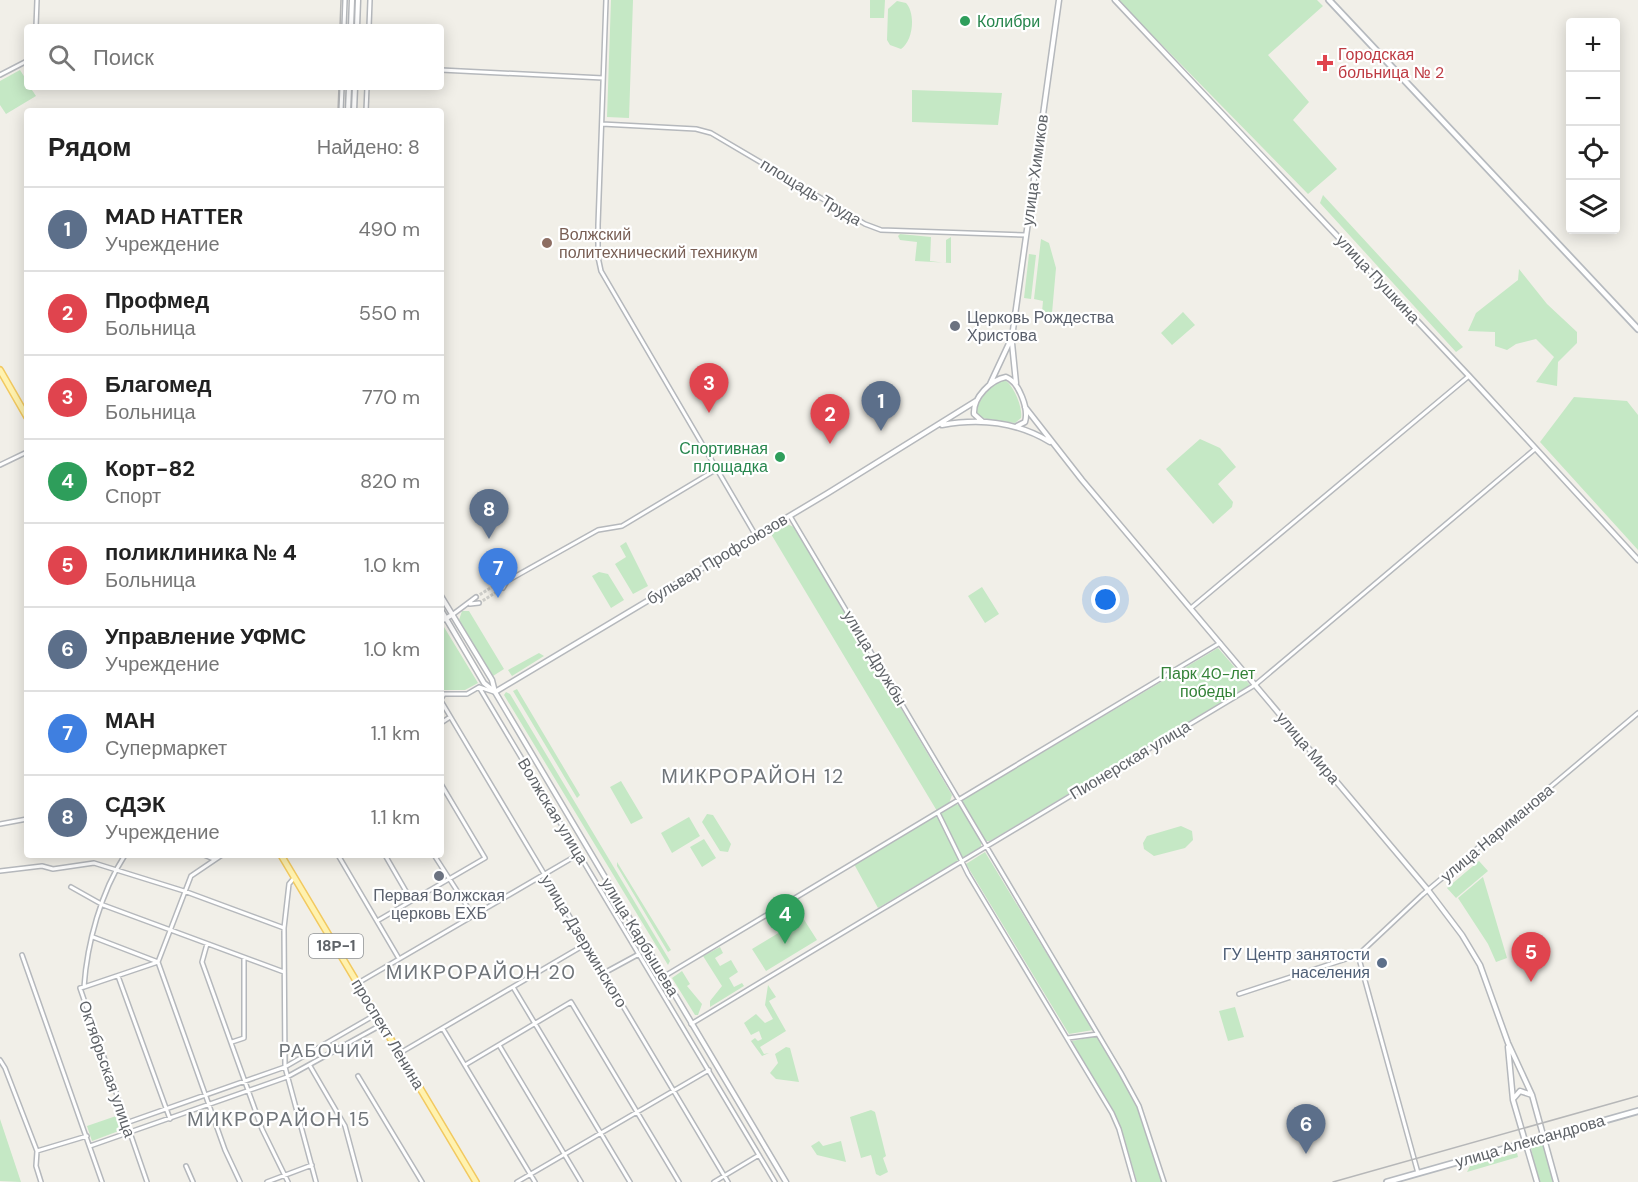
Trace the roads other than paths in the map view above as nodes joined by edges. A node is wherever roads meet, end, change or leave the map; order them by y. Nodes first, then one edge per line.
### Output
1 (37, 0) edge
2 (345, 0) edge
3 (352, 0) edge
4 (358, 0) edge
5 (370, 0) edge
6 (606, 0) edge
7 (1059, 0) edge
8 (1115, 0) edge
9 (1329, 0) edge
10 (36, 24) edge
11 (344, 24) edge
12 (351, 24) edge
13 (357, 24) edge
14 (369, 24) edge
15 (24, 63) edge
16 (444, 70) edge
17 (0, 75) edge
18 (603, 78) junction
19 (342, 90) edge
20 (349, 90) edge
21 (355, 90) edge
22 (367, 90) edge
23 (341, 108) edge
24 (348, 108) edge
25 (354, 108) edge
26 (366, 108) edge
27 (602, 124) junction
28 (1026, 235) junction
29 (1638, 329) edge
30 (1011, 340) junction
31 (0, 370) edge
32 (1469, 376) junction
33 (990, 384) junction
34 (1017, 387) junction
35 (976, 401) junction
36 (1024, 407) junction
37 (24, 412) edge
38 (983, 422) junction
39 (940, 426) junction
40 (1017, 426) junction
41 (1054, 444) junction
42 (1535, 449) junction
43 (24, 453) edge
44 (0, 465) edge
45 (717, 469) junction
46 (790, 516) junction
47 (756, 536) junction
48 (1638, 560) edge
49 (500, 582) tunnel mouth
50 (507, 582) junction
51 (503, 588) tunnel mouth
52 (476, 597) tunnel mouth
53 (444, 601) edge
54 (479, 603) tunnel mouth
55 (468, 604) junction
56 (1191, 608) junction
57 (444, 615) edge
58 (452, 615) junction
59 (446, 618) junction
60 (1220, 642) junction
61 (492, 680) junction
62 (506, 684) junction
63 (1255, 685) junction
64 (479, 687) junction
65 (495, 692) junction
66 (444, 694) edge
67 (444, 706) edge
68 (1638, 713) edge
69 (450, 717) junction
70 (444, 721) edge
71 (444, 789) edge
72 (959, 800) junction
73 (938, 813) junction
74 (24, 820) edge
75 (0, 824) edge
76 (986, 846) junction
77 (579, 854) junction
78 (123, 858) edge
79 (283, 858) edge
80 (340, 858) edge
81 (387, 858) edge
82 (436, 858) edge
83 (214, 859) edge
84 (963, 861) junction
85 (116, 869) junction
86 (0, 871) edge
87 (543, 873) junction
88 (295, 878) junction
89 (448, 879) junction
90 (71, 887) dead end
91 (1428, 890) junction
92 (184, 891) junction
93 (411, 900) junction
94 (103, 905) junction
95 (472, 914) junction
96 (377, 921) junction
97 (284, 928) junction
98 (169, 929) junction
99 (93, 937) junction
100 (207, 944) junction
101 (586, 944) junction
102 (639, 954) junction
103 (21, 955) dead end
104 (1358, 955) junction
105 (398, 957) junction
106 (244, 958) junction
107 (158, 962) junction
108 (284, 972) junction
109 (604, 973) junction
110 (118, 976) junction
111 (663, 977) junction
112 (358, 983) junction
113 (84, 987) junction
114 (513, 987) junction
115 (1239, 994) dead end
116 (376, 1014) junction
117 (535, 1023) junction
118 (691, 1023) junction
119 (383, 1024) junction
120 (442, 1029) junction
121 (1098, 1034) junction
122 (1068, 1038) junction
123 (232, 1042) junction
124 (1508, 1043) junction
125 (498, 1045) junction
126 (400, 1053) junction
127 (0, 1060) edge
128 (465, 1065) junction
129 (309, 1066) junction
130 (285, 1067) junction
131 (709, 1070) junction
132 (358, 1076) dead end
133 (287, 1077) junction
134 (245, 1081) junction
135 (673, 1090) junction
136 (249, 1091) junction
137 (205, 1095) junction
138 (1532, 1095) junction
139 (1513, 1100) junction
140 (209, 1105) junction
141 (166, 1109) junction
142 (1638, 1111) edge
143 (637, 1112) junction
144 (170, 1119) junction
145 (125, 1123) junction
146 (129, 1132) junction
147 (601, 1133) junction
148 (87, 1136) junction
149 (1545, 1137) junction
150 (1525, 1143) junction
151 (90, 1146) junction
152 (37, 1151) junction
153 (564, 1154) junction
154 (759, 1155) junction
155 (312, 1165) junction
156 (186, 1167) dead end
157 (1418, 1173) junction
158 (284, 1174) junction
159 (530, 1174) junction
160 (724, 1176) junction
161 (41, 1182) edge
162 (102, 1182) edge
163 (147, 1182) edge
164 (193, 1182) edge
165 (240, 1182) edge
166 (267, 1182) edge
167 (288, 1182) edge
168 (316, 1182) edge
169 (360, 1182) edge
170 (422, 1182) edge
171 (476, 1182) edge
172 (517, 1182) edge
173 (535, 1182) edge
174 (581, 1182) edge
175 (630, 1182) edge
176 (679, 1182) edge
177 (714, 1182) edge
178 (728, 1182) edge
179 (775, 1182) edge
180 (786, 1182) edge
181 (1134, 1182) edge
182 (1164, 1182) edge
183 (1387, 1182) edge
184 (1537, 1182) edge
185 (1556, 1182) edge

1 - 10 street
2 - 11 street
3 - 12 street
4 - 13 street
5 - 14 street
6 - 18 street
7 - 28 street, улица Химиков
8 - 32 street, улица Пушкина
9 - 29 main road
15 - 17 street
16 - 18 street
18 - 27 street
19 - 23 street
20 - 24 street
21 - 25 street
22 - 26 street
27 - 28 street, площадь Труда
27 - 45 street
28 - 30 street, улица Химиков
30 - 33 street, улица Химиков
30 - 34 street, улица Химиков
31 - 37 main road
32 - 42 street, улица Пушкина
32 - 56 street
33 - 34 street
33 - 35 street
34 - 36 street
35 - 38 street
35 - 39 street, бульвар Профсоюзов
36 - 40 street
36 - 41 street, улица Мира
38 - 39 street, бульвар Профсоюзов
38 - 40 street
39 - 46 street, бульвар Профсоюзов
40 - 41 street, улица Мира
41 - 56 street, улица Мира
42 - 48 street, улица Пушкина
42 - 63 street, Пионерская улица
43 - 44 street
45 - 47 street
45 - 50 street
46 - 47 street, бульвар Профсоюзов
46 - 72 street, улица Дружбы
47 - 62 street, бульвар Профсоюзов
49 - 50 street
50 - 51 street
52 - 55 street
53 - 58 street, улица Карбышева
54 - 55 street
55 - 58 street
56 - 60 street, улица Мира
57 - 59 street, улица Карбышева
58 - 59 street
58 - 61 street, улица Карбышева
59 - 65 street, улица Карбышева
60 - 63 street, улица Мира
60 - 72 street
61 - 62 street
61 - 65 street, улица Карбышева
62 - 65 street, бульвар Профсоюзов
63 - 76 street, Пионерская улица
63 - 91 street, улица Мира
64 - 65 street
64 - 66 street, улица Дзержинского
64 - 77 street, Волжская улица
65 - 111 street, улица Карбышева
67 - 69 street, улица Дзержинского
68 - 91 street, улица Нариманова
69 - 70 street
69 - 87 street, улица Дзержинского
71 - 89 street
72 - 73 street
72 - 76 street, улица Дружбы
73 - 84 street
73 - 111 street
74 - 75 street
76 - 84 street, Пионерская улица
76 - 121 street
77 - 87 street
77 - 102 street, Волжская улица
78 - 85 street, Октябрьская улица
79 - 88 main road, проспект Ленина / 18Р-1
80 - 96 street
81 - 93 street
82 - 89 street
83 - 92 street
84 - 118 street, Пионерская улица
84 - 122 street
85 - 86 street
85 - 92 street
85 - 94 street, Октябрьская улица
87 - 95 street
87 - 101 street, улица Дзержинского
88 - 97 street
88 - 112 main road, проспект Ленина / 18Р-1
89 - 93 street
89 - 95 street
90 - 94 street
91 - 104 street, улица Нариманова
91 - 124 street, улица Мира
92 - 97 street
92 - 98 street
93 - 96 street
94 - 98 street
94 - 99 street, Октябрьская улица
95 - 105 street
96 - 105 street
97 - 108 street
98 - 100 street
98 - 107 street
99 - 107 street
99 - 113 street, Октябрьская улица
100 - 106 street
100 - 123 street
101 - 109 street, улица Дзержинского
101 - 114 street
102 - 109 street
102 - 131 street, Волжская улица
103 - 148 street
104 - 115 street, улица Нариманова
104 - 157 street
105 - 112 street
106 - 108 street
106 - 123 street
107 - 110 street
107 - 137 street
108 - 130 street
109 - 135 street, улица Дзержинского
110 - 113 street
110 - 141 street
111 - 118 street, улица Карбышева
112 - 116 main road, проспект Ленина / 18Р-1
113 - 145 street, Октябрьская улица
114 - 117 street
114 - 120 street
116 - 119 main road, проспект Ленина / 18Р-1
116 - 130 street
117 - 125 street
117 - 143 street
117 - 147 street
118 - 180 street, улица Карбышева
119 - 126 main road, проспект Ленина / 18Р-1
119 - 129 street
120 - 126 street
120 - 128 street
121 - 122 street
121 - 182 street
122 - 181 street
123 - 134 street
124 - 138 street, улица Мира
124 - 139 street, улица Мира
125 - 128 street
125 - 153 street
126 - 171 main road, проспект Ленина / 18Р-1
127 - 152 street
128 - 159 street
129 - 133 street
129 - 169 street
130 - 133 street
130 - 134 street
131 - 135 street
131 - 154 street, Волжская улица
132 - 170 street
133 - 136 street
133 - 155 street
134 - 136 street
134 - 137 street
135 - 143 street
135 - 160 street, улица Дзержинского
136 - 140 street
136 - 158 street
137 - 140 street
137 - 141 street
138 - 139 street
138 - 149 street, улица Мира
139 - 150 street, улица Мира
140 - 144 street
140 - 165 street
141 - 144 street
141 - 145 street
142 - 149 main road, улица Александрова
143 - 147 street
143 - 176 street
144 - 146 street
145 - 146 street, Октябрьская улица
146 - 151 street
146 - 163 street, Октябрьская улица
147 - 153 street
147 - 175 street
148 - 151 street
148 - 152 street
149 - 150 main road, улица Александрова
149 - 185 street, улица Мира
150 - 157 main road, улица Александрова
150 - 184 street, улица Мира
151 - 162 street
152 - 161 street
153 - 159 street
153 - 174 street
154 - 160 street
154 - 179 street, Волжская улица
155 - 158 street
155 - 168 street
156 - 164 street
157 - 183 main road, улица Александрова
158 - 166 street
158 - 167 street
159 - 172 street
159 - 173 street
160 - 177 street
160 - 178 street, улица Дзержинского

